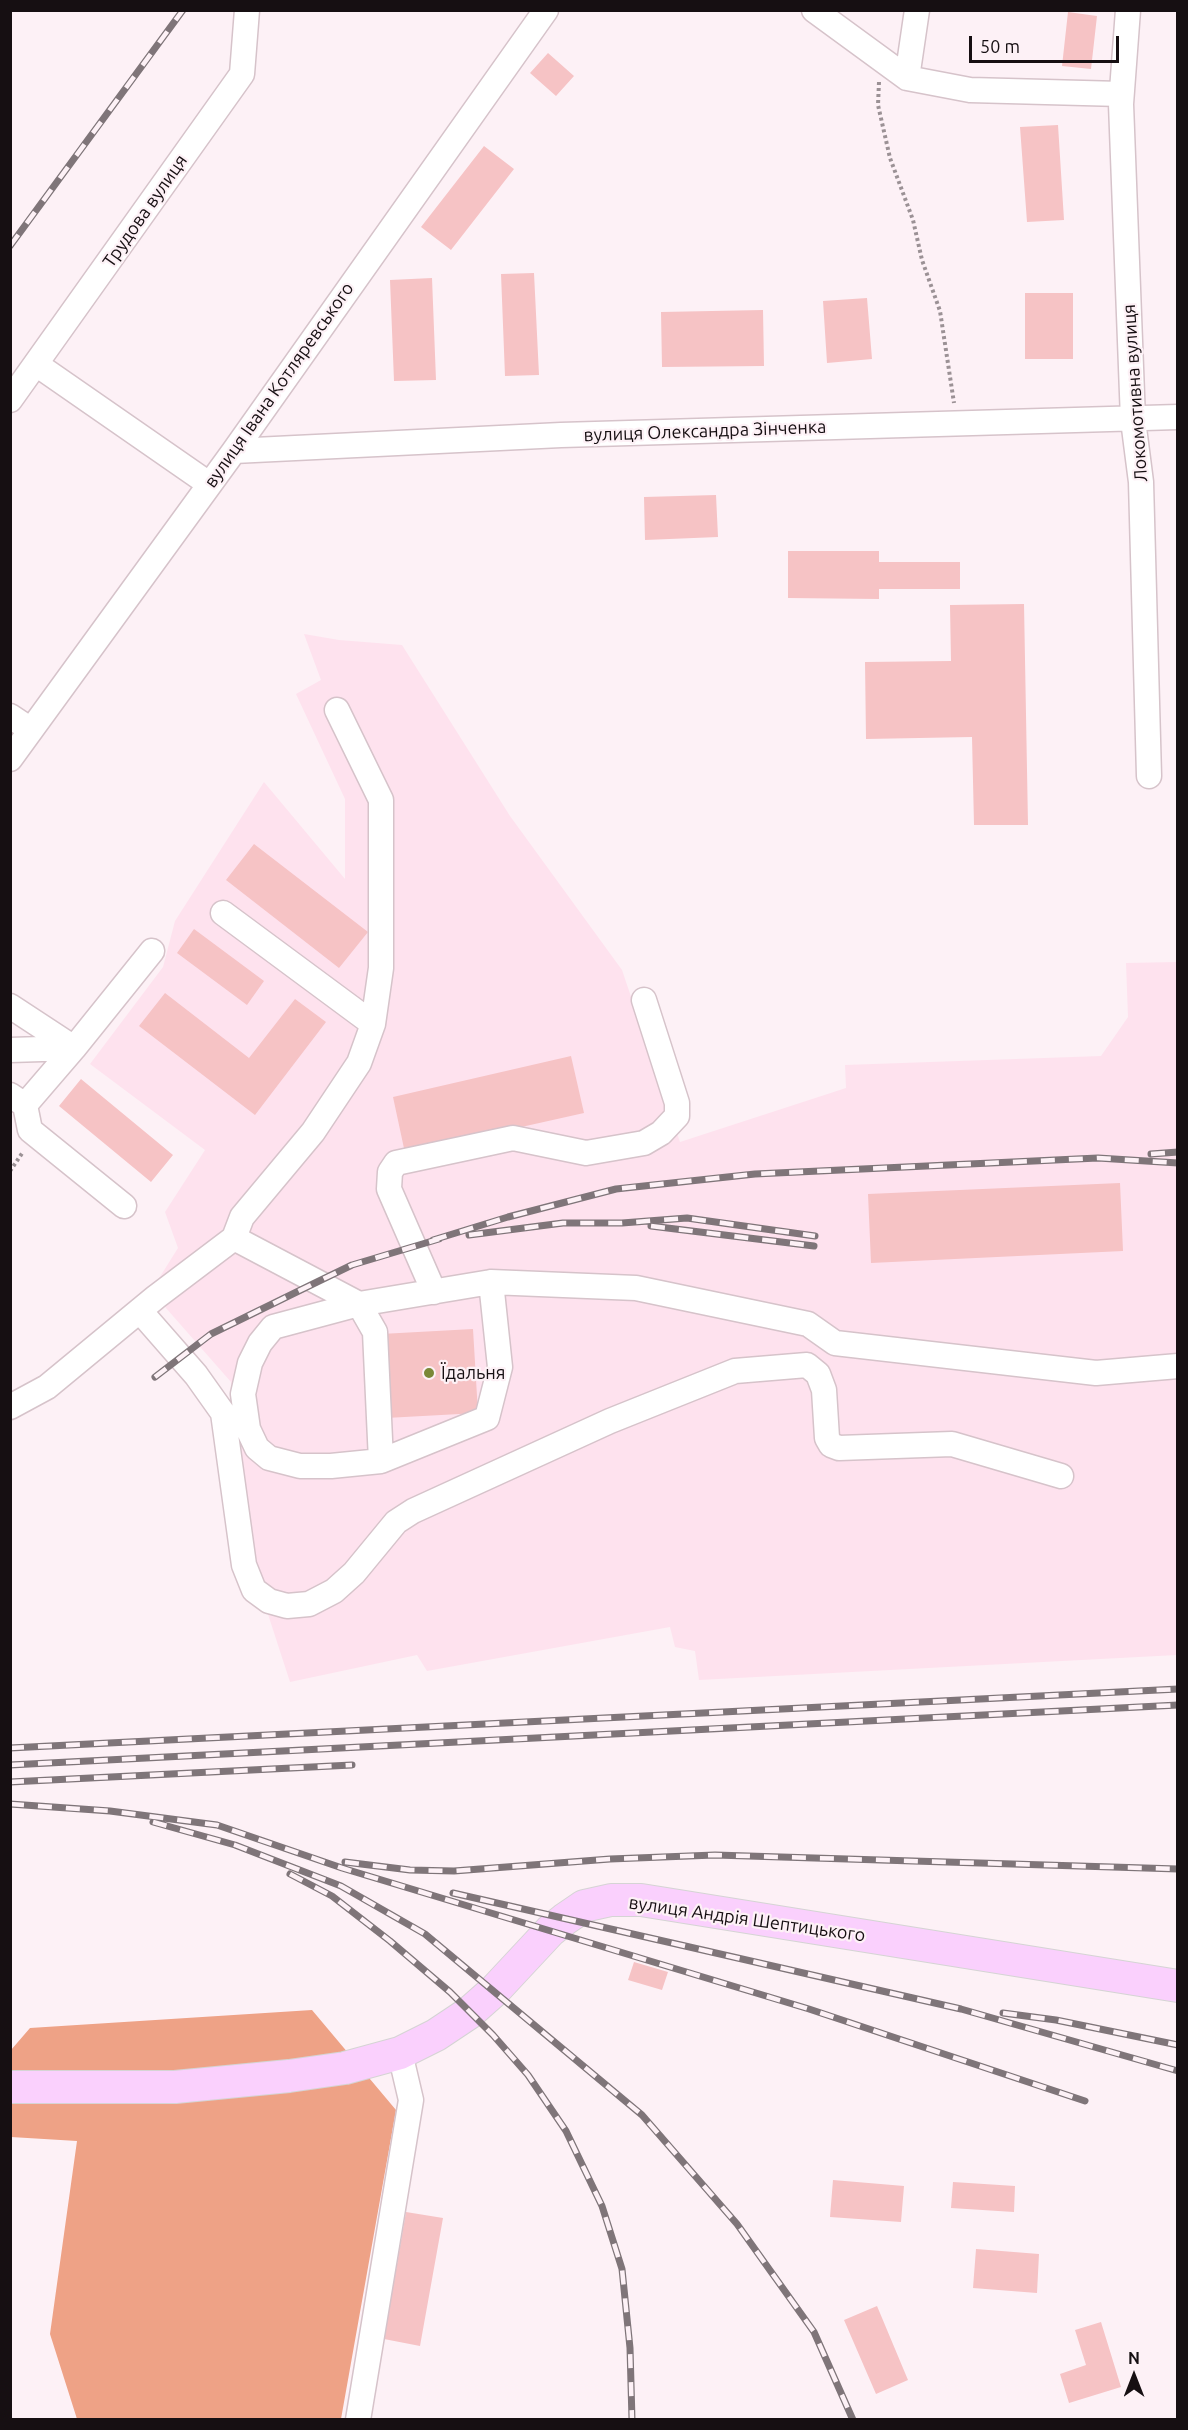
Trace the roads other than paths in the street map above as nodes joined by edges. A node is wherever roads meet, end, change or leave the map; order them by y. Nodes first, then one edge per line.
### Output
1 (247, 10) edge
2 (546, 10) edge
3 (814, 10) edge
4 (917, 10) edge
5 (1128, 10) edge
6 (907, 78) junction
7 (1121, 94) junction
8 (36, 364) junction
9 (10, 400) edge
10 (1178, 417) edge
11 (1133, 420) junction
12 (234, 451) junction
13 (209, 484) junction
14 (337, 710) dead end
15 (10, 716) edge
16 (32, 730) junction
17 (10, 759) edge
18 (1149, 776) dead end
19 (223, 913) dead end
20 (153, 951) dead end
21 (644, 1000) dead end
22 (10, 1006) edge
23 (373, 1024) junction
24 (74, 1048) junction
25 (10, 1050) edge
26 (18, 1100) edge
27 (124, 1206) dead end
28 (234, 1238) junction
29 (491, 1282) junction
30 (434, 1292) junction
31 (148, 1304) junction
32 (359, 1304) junction
33 (1178, 1366) edge
34 (10, 1407) edge
35 (381, 1461) junction
36 (1061, 1476) dead end
37 (1178, 1986) edge
38 (400, 2053) junction
39 (10, 2087) edge
40 (358, 2420) edge

1 - 8 street, Трудова вулиця
2 - 12 street, вулиця Івана Котляревського
3 - 6 street
4 - 6 street
5 - 7 street, Локомотивна вулиця
6 - 7 street
7 - 11 street, Локомотивна вулиця
8 - 9 street, Трудова вулиця
8 - 13 street
10 - 11 street, вулиця Олександра Зінченка
11 - 12 street, вулиця Олександра Зінченка
11 - 18 street, Локомотивна вулиця
12 - 13 street, вулиця Івана Котляревського
13 - 16 street, вулиця Івана Котляревського
14 - 23 street
15 - 16 street
16 - 17 street, вулиця Івана Котляревського
19 - 23 street
20 - 24 street
21 - 30 street
22 - 24 street
23 - 28 street
24 - 25 street
24 - 26 street
26 - 27 street
28 - 31 street
28 - 32 street
29 - 30 street
29 - 33 street
29 - 35 street
30 - 32 street
31 - 34 street
31 - 36 street
32 - 35 street
32 - 35 street
37 - 38 main road, вулиця Андрія Шептицького
38 - 39 main road, вулиця Андрія Шептицького
38 - 40 street

